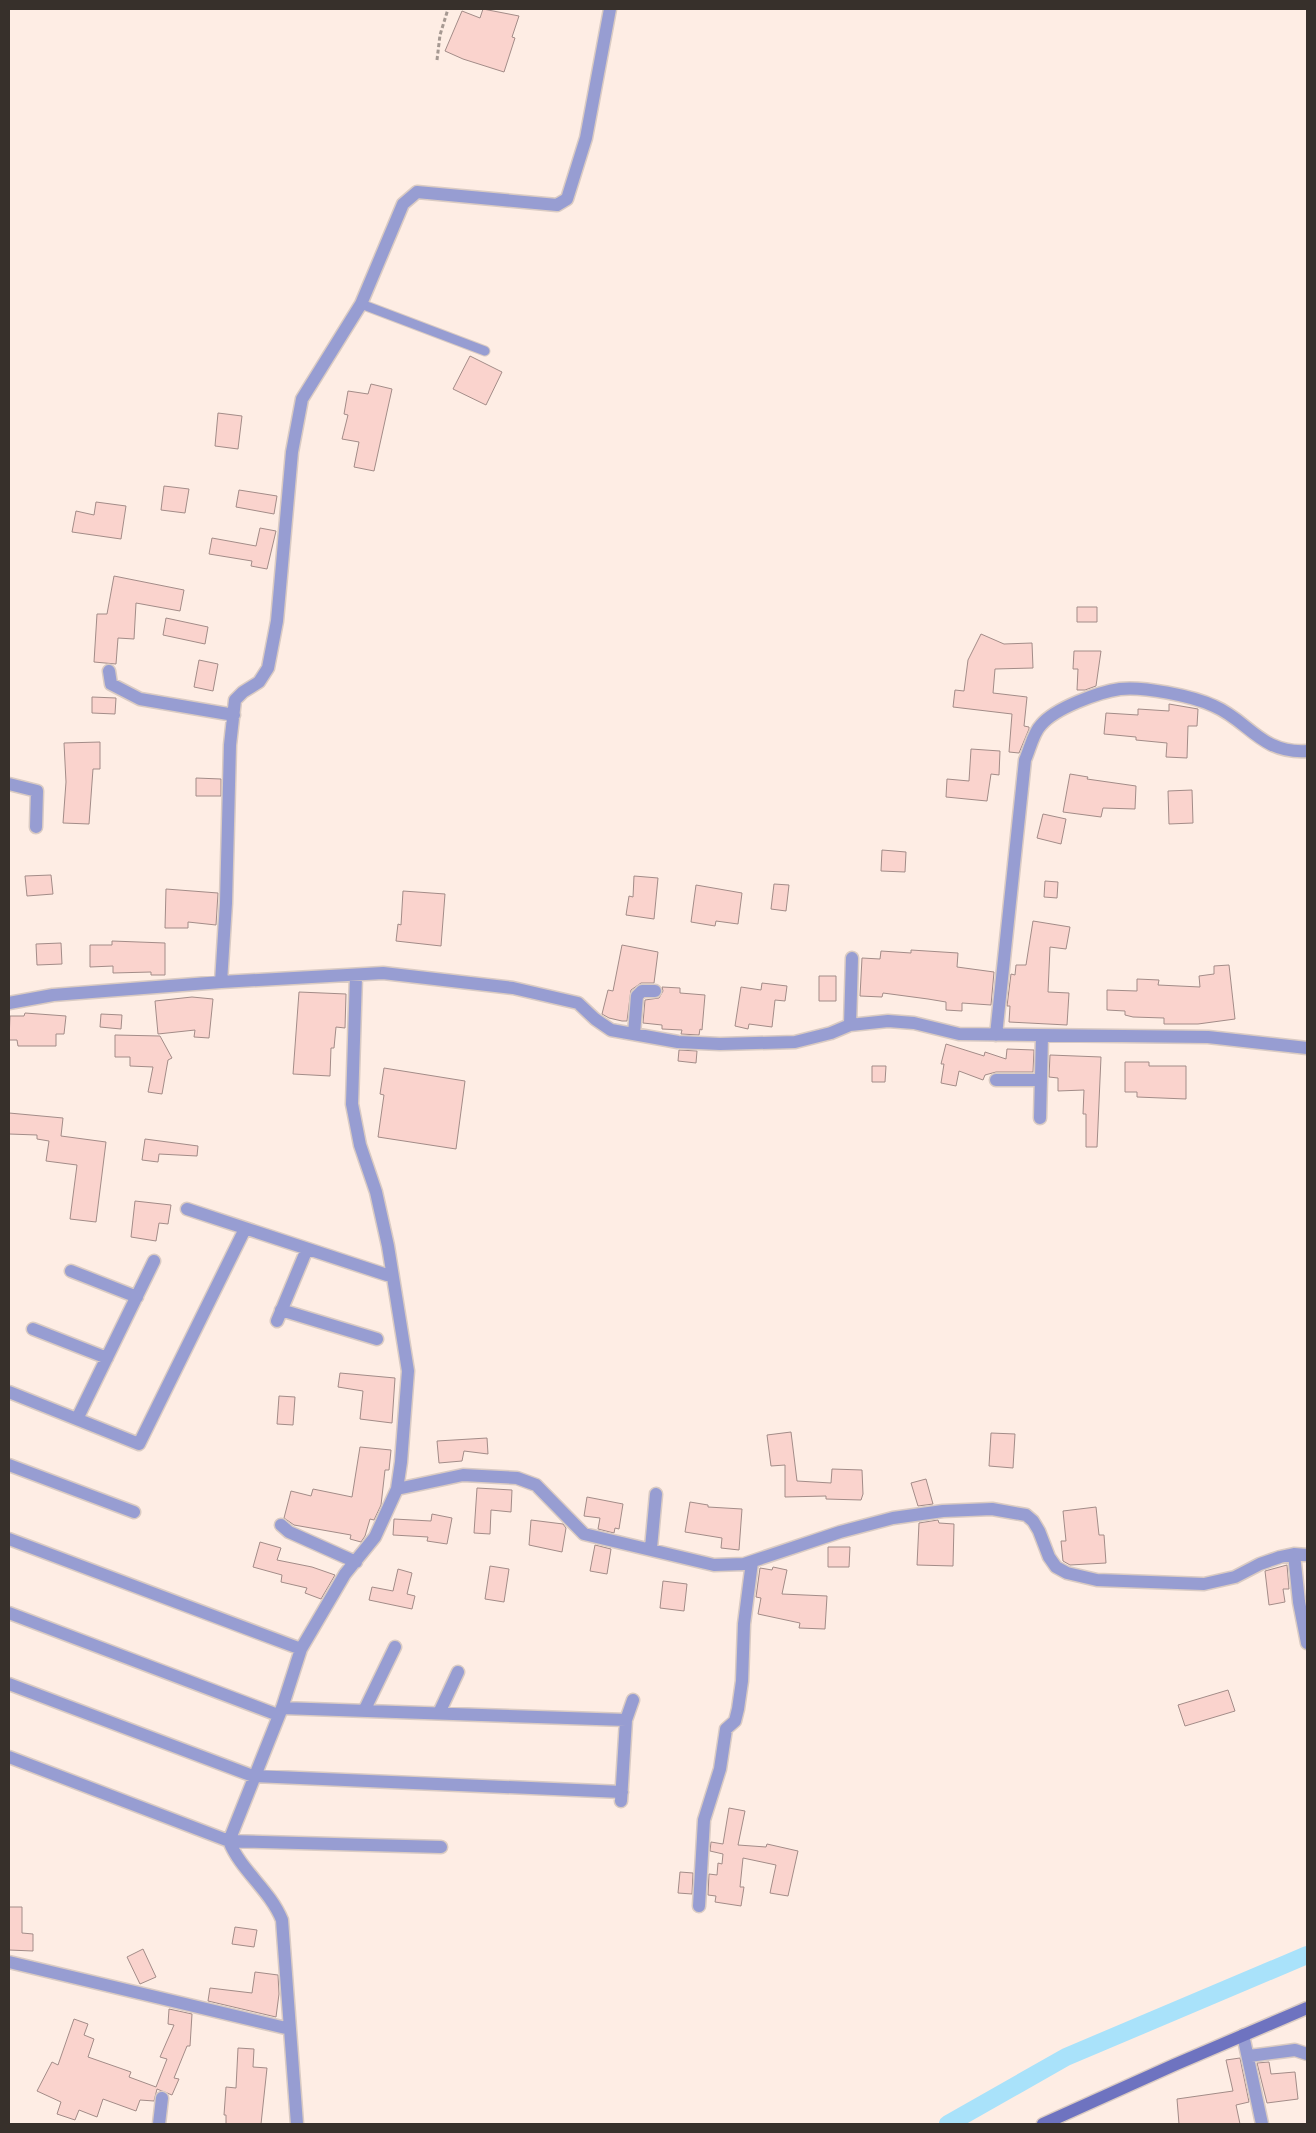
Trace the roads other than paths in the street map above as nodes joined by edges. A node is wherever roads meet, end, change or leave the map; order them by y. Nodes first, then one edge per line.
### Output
1 (610, 9) edge
2 (361, 304) junction
3 (485, 351) dead end
4 (109, 671) dead end
5 (234, 715) junction
6 (1307, 751) edge
7 (9, 784) edge
8 (36, 827) dead end
9 (852, 958) dead end
10 (356, 976) junction
11 (221, 982) junction
12 (654, 991) dead end
13 (9, 1003) edge
14 (850, 1025) junction
15 (634, 1034) junction
16 (996, 1035) junction
17 (1042, 1036) junction
18 (1307, 1048) edge
19 (996, 1080) dead end
20 (1041, 1080) junction
21 (1040, 1118) dead end
22 (186, 1209) dead end
23 (245, 1228) junction
24 (308, 1249) junction
25 (154, 1261) dead end
26 (70, 1271) dead end
27 (387, 1275) dead end
28 (137, 1297) junction
29 (34, 1329) dead end
30 (377, 1339) dead end
31 (107, 1358) junction
32 (9, 1392) edge
33 (77, 1419) junction
34 (9, 1465) edge
35 (397, 1489) junction
36 (656, 1494) dead end
37 (134, 1512) dead end
38 (281, 1526) dead end
39 (9, 1539) edge
40 (651, 1548) junction
41 (1294, 1554) junction
42 (1307, 1555) edge
43 (356, 1562) junction
44 (752, 1562) junction
45 (9, 1613) edge
46 (1307, 1643) edge
47 (395, 1647) dead end
48 (301, 1649) junction
49 (458, 1672) dead end
50 (9, 1684) edge
51 (633, 1700) dead end
52 (364, 1710) junction
53 (280, 1711) junction
54 (439, 1713) junction
55 (626, 1720) junction
56 (9, 1757) edge
57 (254, 1776) junction
58 (229, 1840) junction
59 (441, 1847) dead end
60 (699, 1906) dead end
61 (9, 1962) edge
62 (1307, 2008) edge
63 (290, 2029) junction
64 (1243, 2035) junction
65 (1307, 2054) edge
66 (1248, 2056) junction
67 (162, 2098) dead end
68 (159, 2124) edge
69 (297, 2124) edge
70 (1047, 2124) edge
71 (1262, 2124) edge

1 - 2 street
2 - 3 lane
2 - 5 street
4 - 5 street
5 - 11 street
6 - 16 street
7 - 8 street
9 - 14 street
10 - 11 street
10 - 15 street
10 - 35 street
11 - 13 street
12 - 15 street
14 - 15 street
14 - 16 street
16 - 17 street
17 - 18 street
17 - 20 street
19 - 20 street
20 - 21 street
22 - 23 street
23 - 24 street
23 - 33 street
24 - 27 street
24 - 30 street
25 - 28 street
26 - 28 street
28 - 31 street
29 - 31 street
31 - 33 street
32 - 33 street
34 - 37 street
35 - 40 street
35 - 43 street
36 - 40 street
38 - 43 street
39 - 48 street
40 - 44 street
41 - 42 street
41 - 44 street
41 - 46 street
43 - 48 street
44 - 60 street
45 - 53 street
47 - 52 street
48 - 53 street
49 - 54 street
50 - 57 street
51 - 55 street
52 - 53 street
52 - 54 street
53 - 57 street
54 - 55 street
55 - 57 street
56 - 58 street
57 - 58 street
58 - 59 street
58 - 63 street
61 - 63 street
62 - 64 street
63 - 69 street
64 - 66 street
64 - 70 street
65 - 66 street
66 - 71 street
67 - 68 street

